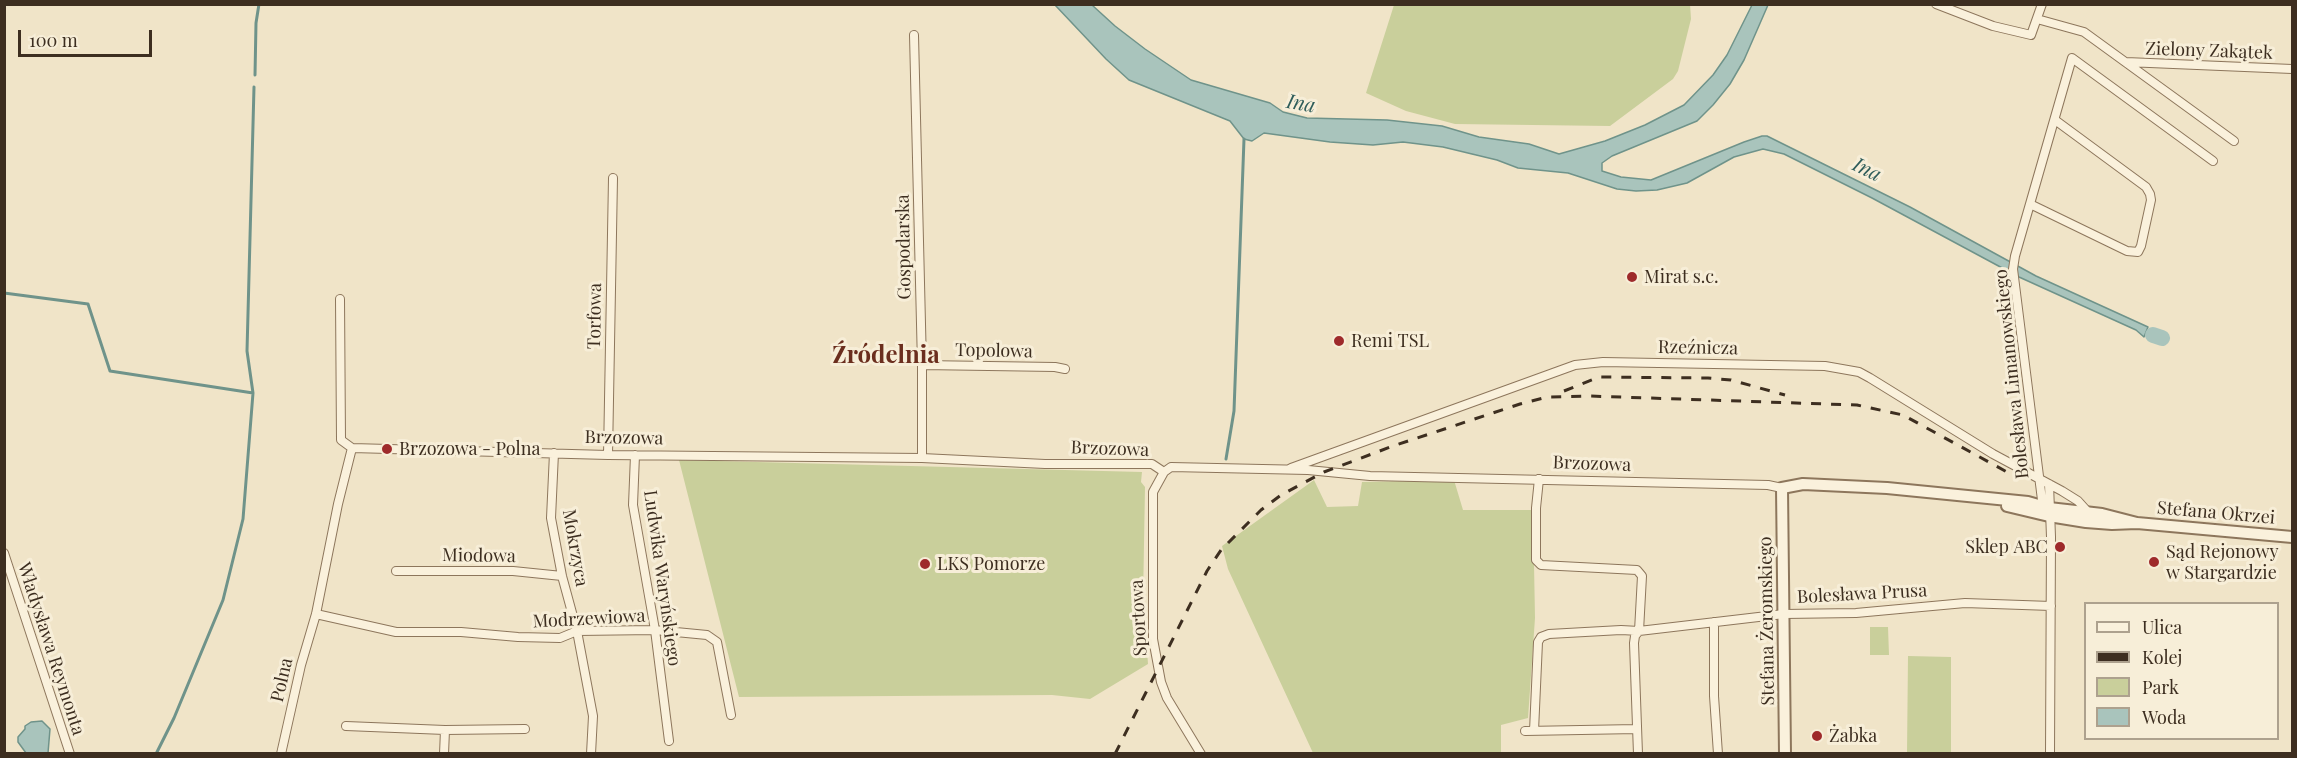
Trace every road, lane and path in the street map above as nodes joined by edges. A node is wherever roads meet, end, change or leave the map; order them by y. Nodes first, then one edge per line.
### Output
1 (1936, 4) edge
2 (2042, 4) edge
3 (2037, 19) junction
4 (914, 35) dead end
5 (2124, 62) junction
6 (2292, 69) edge
7 (2055, 120) junction
8 (2234, 141) dead end
9 (2213, 161) dead end
10 (613, 178) dead end
11 (2030, 204) junction
12 (340, 299) dead end
13 (922, 365) junction
14 (1065, 369) dead end
15 (352, 448) junction
16 (554, 453) junction
17 (608, 455) junction
18 (635, 455) junction
19 (922, 458) junction
20 (1287, 470) junction
21 (1164, 472) junction
22 (1539, 479) junction
23 (2039, 479) junction
24 (2049, 484) junction
25 (1782, 488) junction
26 (2087, 511) junction
27 (2049, 512) junction
28 (2137, 523) junction
29 (2292, 537) edge
30 (4, 553) edge
31 (396, 571) dead end
32 (562, 576) junction
33 (2051, 606) junction
34 (316, 614) junction
35 (1784, 614) junction
36 (1714, 622) junction
37 (655, 630) junction
38 (577, 631) junction
39 (1639, 631) junction
40 (731, 715) dead end
41 (346, 726) dead end
42 (525, 729) dead end
43 (1637, 729) junction
44 (444, 730) junction
45 (1525, 731) dead end
46 (1534, 731) junction
47 (669, 741) dead end
48 (69, 753) edge
49 (281, 753) edge
50 (444, 753) edge
51 (591, 753) edge
52 (1201, 753) edge
53 (1638, 753) edge
54 (1718, 753) edge
55 (1785, 753) edge
56 (2050, 753) edge

1 - 3 street
2 - 3 street
3 - 5 street, Zielony Zakątek
4 - 13 street, Gospodarska
5 - 6 street, Zielony Zakątek
5 - 8 street, Zielony Zakątek
7 - 9 street, Bolesława Limanowskiego
7 - 11 street, Bolesława Limanowskiego
7 - 11 street
10 - 17 street, Torfowa
11 - 23 street, Bolesława Limanowskiego
12 - 15 street
13 - 14 street, Topolowa
13 - 19 street, Gospodarska
15 - 16 street, Brzozowa
15 - 34 street
16 - 17 street, Brzozowa
16 - 32 street, Mokrzyca
17 - 18 street, Brzozowa
18 - 19 street, Brzozowa
18 - 37 street, Ludwika Waryńskiego
19 - 21 street, Brzozowa
20 - 21 street, Brzozowa
20 - 22 street, Brzozowa
20 - 23 street, Rzeźnicza
21 - 52 street, Sportowa
22 - 25 street, Brzozowa
22 - 39 street
23 - 24 street, Rzeźnicza
23 - 27 street, Bolesława Limanowskiego
24 - 26 street, Rzeźnicza
24 - 27 street, Bolesława Limanowskiego
25 - 27 street, Brzozowa
25 - 35 street, Stefana Żeromskiego
26 - 27 street, Stefana Okrzei
26 - 28 street, Stefana Okrzei
27 - 28 street, Stefana Okrzei
27 - 33 street, Bolesława Limanowskiego
28 - 29 street, Stefana Okrzei
30 - 48 street, Władysława Reymonta
31 - 32 street, Miodowa
32 - 38 street, Mokrzyca
33 - 35 street, Bolesława Prusa
33 - 56 street, Bolesława Limanowskiego
34 - 38 street, Modrzewiowa
34 - 49 street, Polna
35 - 36 street, Bolesława Prusa
35 - 55 street, Stefana Żeromskiego
36 - 39 street, Bolesława Prusa
36 - 54 street
37 - 38 street, Modrzewiowa
37 - 40 street, Modrzewiowa
37 - 47 street, Ludwika Waryńskiego
38 - 51 street, Mokrzyca
39 - 43 street
39 - 46 street, Bolesława Prusa
41 - 44 street
42 - 44 street
43 - 46 street
43 - 53 street
44 - 50 street
45 - 46 street

